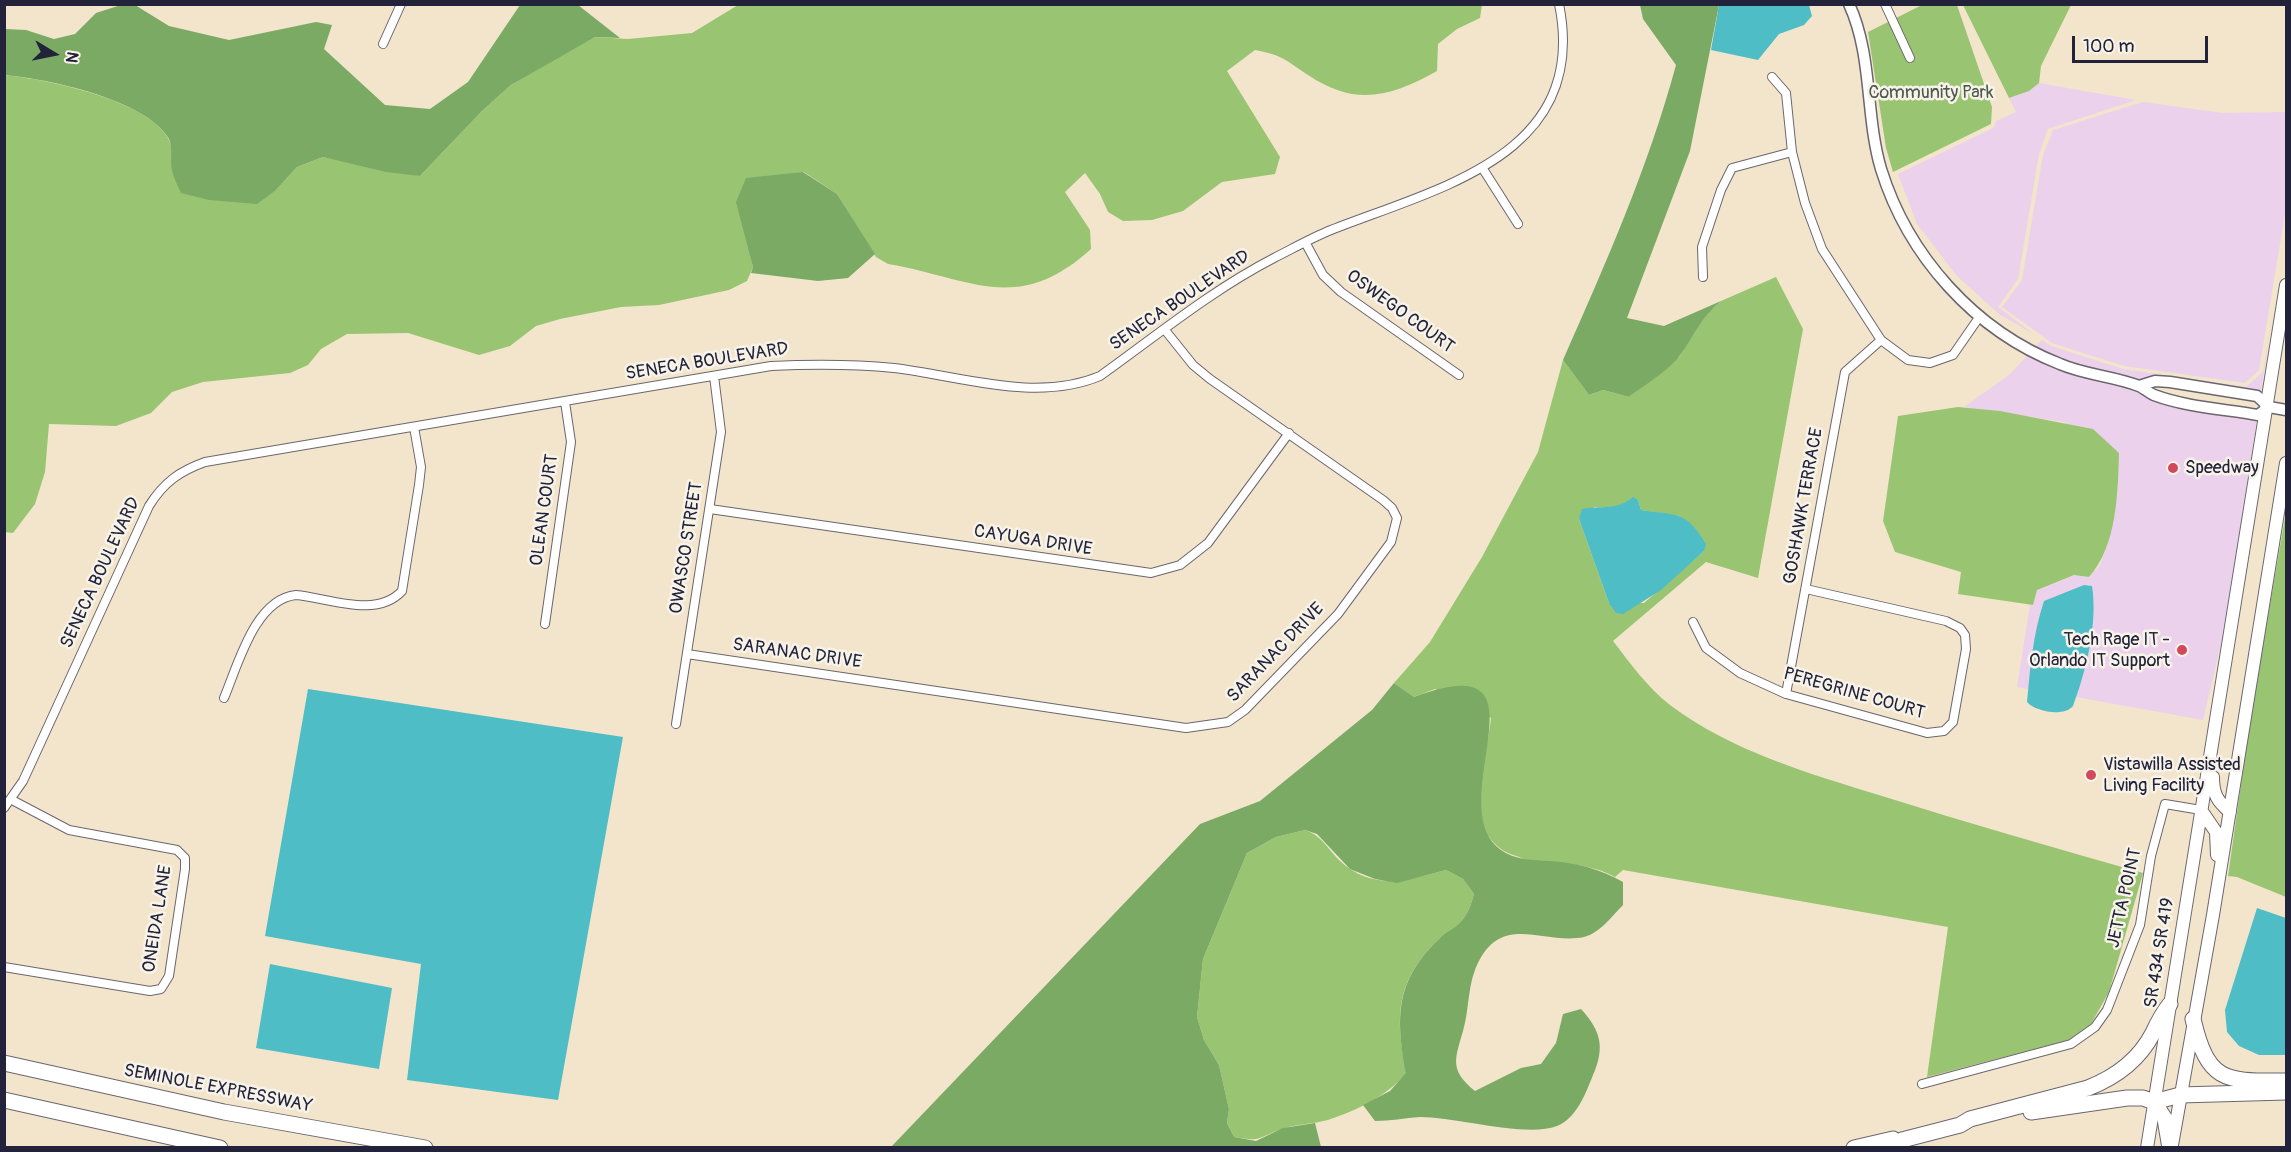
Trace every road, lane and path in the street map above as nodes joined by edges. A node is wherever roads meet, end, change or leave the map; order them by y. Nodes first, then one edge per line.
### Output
1 (401, 4) edge
2 (1559, 4) edge
3 (1849, 4) edge
4 (1885, 4) edge
5 (383, 44) dead end
6 (1910, 58) dead end
7 (1772, 77) dead end
8 (1792, 152) junction
9 (1483, 169) junction
10 (1518, 224) dead end
11 (1305, 242) junction
12 (1703, 277) dead end
13 (2286, 285) edge
14 (1980, 316) junction
15 (1165, 330) junction
16 (1881, 340) junction
17 (1459, 375) dead end
18 (714, 376) junction
19 (2139, 386) junction
20 (565, 402) junction
21 (2269, 407) junction
22 (2286, 410) edge
23 (414, 427) junction
24 (1289, 433) junction
25 (2286, 463) edge
26 (710, 509) junction
27 (1806, 589) junction
28 (1693, 622) dead end
29 (544, 624) dead end
30 (687, 654) junction
31 (1786, 694) junction
32 (224, 698) dead end
33 (676, 724) dead end
34 (2212, 743) junction
35 (12, 800) junction
36 (4, 808) edge
37 (2201, 810) junction
38 (2230, 812) junction
39 (2219, 880) junction
40 (4, 968) edge
41 (2170, 1004) junction
42 (2193, 1019) junction
43 (4, 1063) edge
44 (2286, 1081) edge
45 (1922, 1084) dead end
46 (2286, 1092) edge
47 (2180, 1095) junction
48 (4, 1100) edge
49 (2154, 1102) junction
50 (1960, 1125) junction
51 (1902, 1140) junction
52 (220, 1148) edge
53 (425, 1148) edge
54 (1854, 1148) edge
55 (1884, 1148) edge
56 (2146, 1148) edge
57 (2171, 1148) edge

1 - 5 street
2 - 9 street, SENECA BOULEVARD
3 - 14 street
4 - 6 street
7 - 8 street
8 - 12 street
8 - 16 street
9 - 10 street
9 - 11 street, SENECA BOULEVARD
11 - 15 street, SENECA BOULEVARD
11 - 17 street, OSWEGO COURT
13 - 21 main road
14 - 16 street
14 - 19 street
15 - 18 street, SENECA BOULEVARD
15 - 24 street, SARANAC DRIVE
16 - 27 street, GOSHAWK TERRACE
18 - 20 street, SENECA BOULEVARD
18 - 26 street, OWASCO STREET
19 - 21 street
19 - 21 street
20 - 23 street, SENECA BOULEVARD
20 - 29 street, OLEAN COURT
21 - 22 street
21 - 34 main road
23 - 32 street
23 - 35 street, SENECA BOULEVARD
24 - 26 street, CAYUGA DRIVE
24 - 30 street, SARANAC DRIVE
25 - 38 main road
26 - 30 street, OWASCO STREET
27 - 31 street, GOSHAWK TERRACE
27 - 31 street, PEREGRINE COURT
28 - 31 street, PEREGRINE COURT
30 - 33 street, OWASCO STREET
34 - 37 main road, SR 434 SR 419
34 - 38 main road
35 - 36 street, SENECA BOULEVARD
35 - 40 street, ONEIDA LANE
37 - 39 main road
37 - 41 main road, SR 434 SR 419
37 - 45 street, JETTA POINT
38 - 39 main road
39 - 42 main road
41 - 49 main road, SR 434 SR 419
41 - 50 highway
42 - 44 highway
42 - 47 main road
43 - 53 highway, SEMINOLE EXPRESSWAY
46 - 47 highway
47 - 49 highway
47 - 57 main road
48 - 52 highway
49 - 50 highway
49 - 56 main road, SR 434 SR 419
49 - 57 highway
50 - 51 highway
51 - 54 highway
51 - 55 highway

